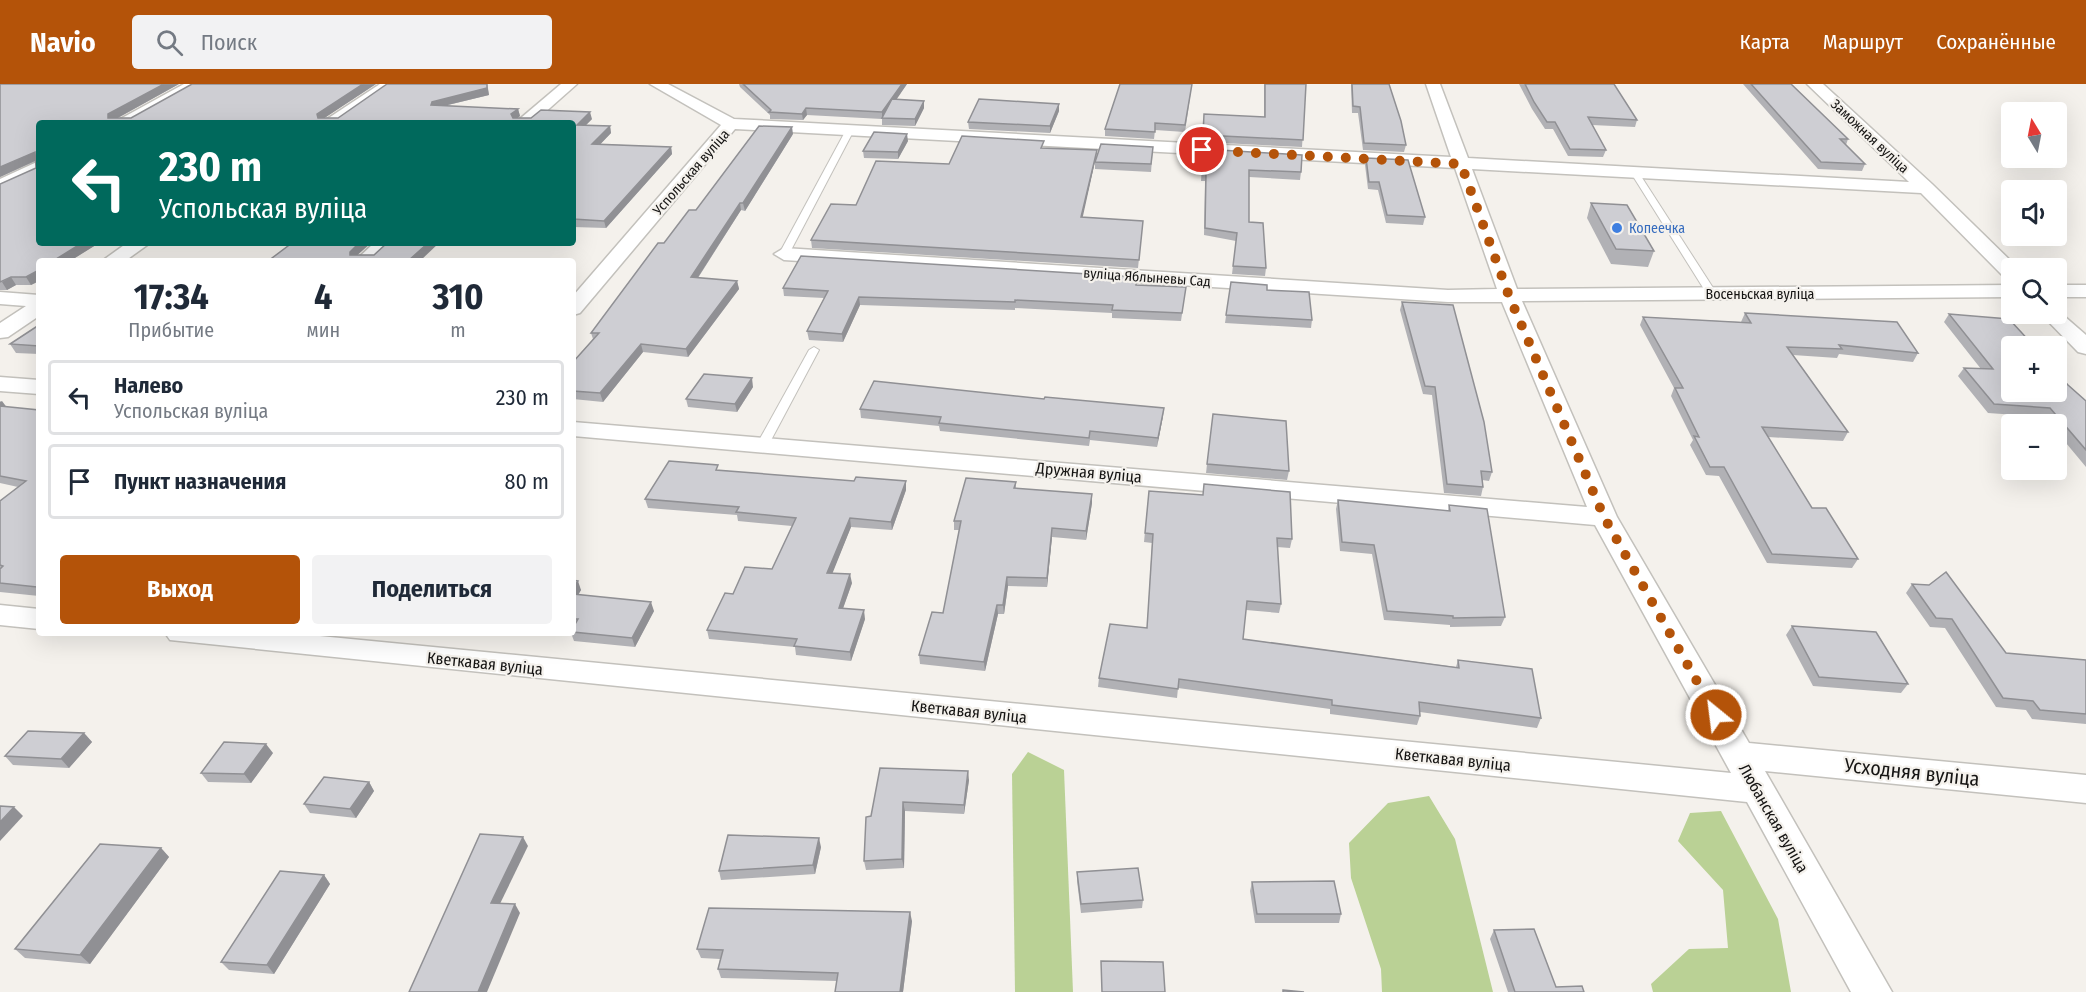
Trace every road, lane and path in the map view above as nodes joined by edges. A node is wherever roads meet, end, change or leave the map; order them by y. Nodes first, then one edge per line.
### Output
1 (195, 84) edge
2 (390, 84) edge
3 (570, 84) edge
4 (657, 84) edge
5 (1433, 84) edge
6 (1814, 84) edge
7 (127, 120) edge
8 (334, 120) edge
9 (527, 120) edge
10 (731, 124) junction
11 (849, 132) junction
12 (1461, 164) junction
13 (36, 168) edge
14 (1635, 173) junction
15 (0, 186) edge
16 (1926, 188) junction
17 (135, 246) edge
18 (382, 246) edge
19 (784, 254) joint
20 (117, 258) edge
21 (368, 258) edge
22 (2001, 263) edge
23 (2001, 291) edge
24 (2067, 291) edge
25 (2086, 291) edge
26 (1712, 294) junction
27 (1509, 296) junction
28 (0, 298) edge
29 (36, 301) edge
30 (576, 305) edge
31 (36, 310) edge
32 (2062, 324) edge
33 (0, 333) edge
34 (2086, 347) edge
35 (814, 350) dead end
36 (0, 384) edge
37 (36, 387) edge
38 (576, 429) edge
39 (763, 444) junction
40 (1604, 517) junction
41 (0, 615) edge
42 (36, 619) edge
43 (210, 636) edge
44 (1738, 755) junction
45 (1757, 789) junction
46 (2086, 789) edge
47 (1872, 992) edge

1 - 7 street
2 - 8 street
3 - 9 street
4 - 10 street
5 - 12 street, Любанская вуліца
6 - 16 street, Заможная вуліца
10 - 11 street, Успольская вуліца
10 - 30 street, Успольская вуліца
11 - 12 street, Успольская вуліца
11 - 19 lane
12 - 14 street, Успольская вуліца
12 - 27 street, Любанская вуліца
13 - 15 street
14 - 16 street, Успольская вуліца
14 - 26 lane
16 - 22 street, Заможная вуліца
17 - 20 street
18 - 21 street
19 - 27 street, вуліца Яблыневы Сад
23 - 26 street, Восеньская вуліца
24 - 25 street
26 - 27 street, Восеньская вуліца
27 - 40 street, Любанская вуліца
28 - 29 street
31 - 33 street
32 - 34 street
35 - 39 lane
36 - 37 street
38 - 39 street, Дружная вуліца
39 - 40 street, Дружная вуліца
40 - 44 street, Любанская вуліца
41 - 42 street
43 - 45 street, Кветкавая вуліца
44 - 45 street, Любанская вуліца
44 - 46 street, Усходняя вуліца
45 - 47 street, Любанская вуліца

